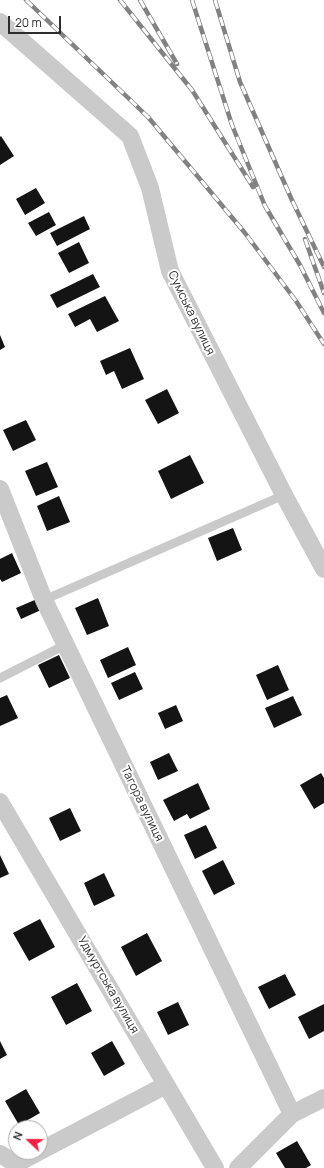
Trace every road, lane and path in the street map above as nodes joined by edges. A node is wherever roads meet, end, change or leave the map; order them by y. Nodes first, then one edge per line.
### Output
1 (0, 22) edge
2 (0, 489) edge
3 (284, 495) junction
4 (324, 569) edge
5 (44, 600) junction
6 (65, 645) junction
7 (0, 678) edge
8 (0, 802) edge
9 (166, 1085) junction
10 (324, 1098) edge
11 (292, 1114) junction
12 (48, 1147) edge
13 (10, 1160) edge
14 (24, 1160) edge
15 (215, 1168) edge
16 (238, 1168) edge

1 - 3 street, Сумська вулиця
2 - 5 street, Тагора вулиця
3 - 4 street, Сумська вулиця
3 - 5 lane
5 - 6 street, Тагора вулиця
6 - 7 lane
6 - 11 street, Тагора вулиця
8 - 9 street, Удмуртська вулиця
9 - 12 street
9 - 15 street, Удмуртська вулиця
10 - 11 street
11 - 16 street
13 - 14 street

